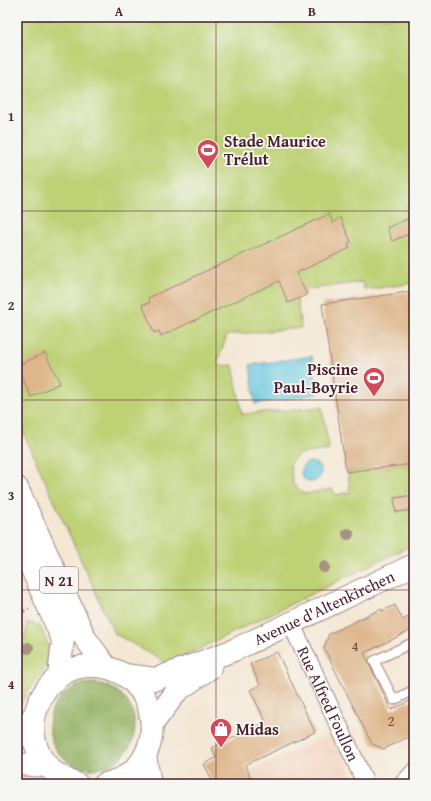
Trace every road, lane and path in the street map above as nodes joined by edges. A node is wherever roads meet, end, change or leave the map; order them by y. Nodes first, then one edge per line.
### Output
1 (17, 488) edge
2 (17, 535) edge
3 (21, 553) edge
4 (414, 565) edge
5 (291, 623) junction
6 (414, 642) edge
7 (234, 650) junction
8 (116, 671) junction
9 (59, 676) junction
10 (414, 690) edge
11 (34, 715) junction
12 (153, 723) junction
13 (17, 738) edge
14 (145, 755) junction
15 (17, 764) edge
16 (48, 766) junction
17 (414, 772) edge
18 (77, 784) edge
19 (105, 784) edge
20 (150, 784) edge
21 (366, 784) edge
22 (403, 784) edge

1 - 8 main road, N 21
2 - 3 main road, N 21
3 - 9 main road, N 21
4 - 5 main road, Avenue d'Altenkirchen
5 - 7 main road, Avenue d'Altenkirchen
5 - 21 street, Rue Alfred Foullon
6 - 10 lane
7 - 8 main road, Avenue d'Altenkirchen
7 - 12 main road, Avenue d'Altenkirchen
8 - 9 main road, Avenue d'Altenkirchen
8 - 12 main road
9 - 11 main road
11 - 13 main road
11 - 16 main road
12 - 14 main road
14 - 19 main road
14 - 20 main road
15 - 16 main road
16 - 18 main road
17 - 22 street

